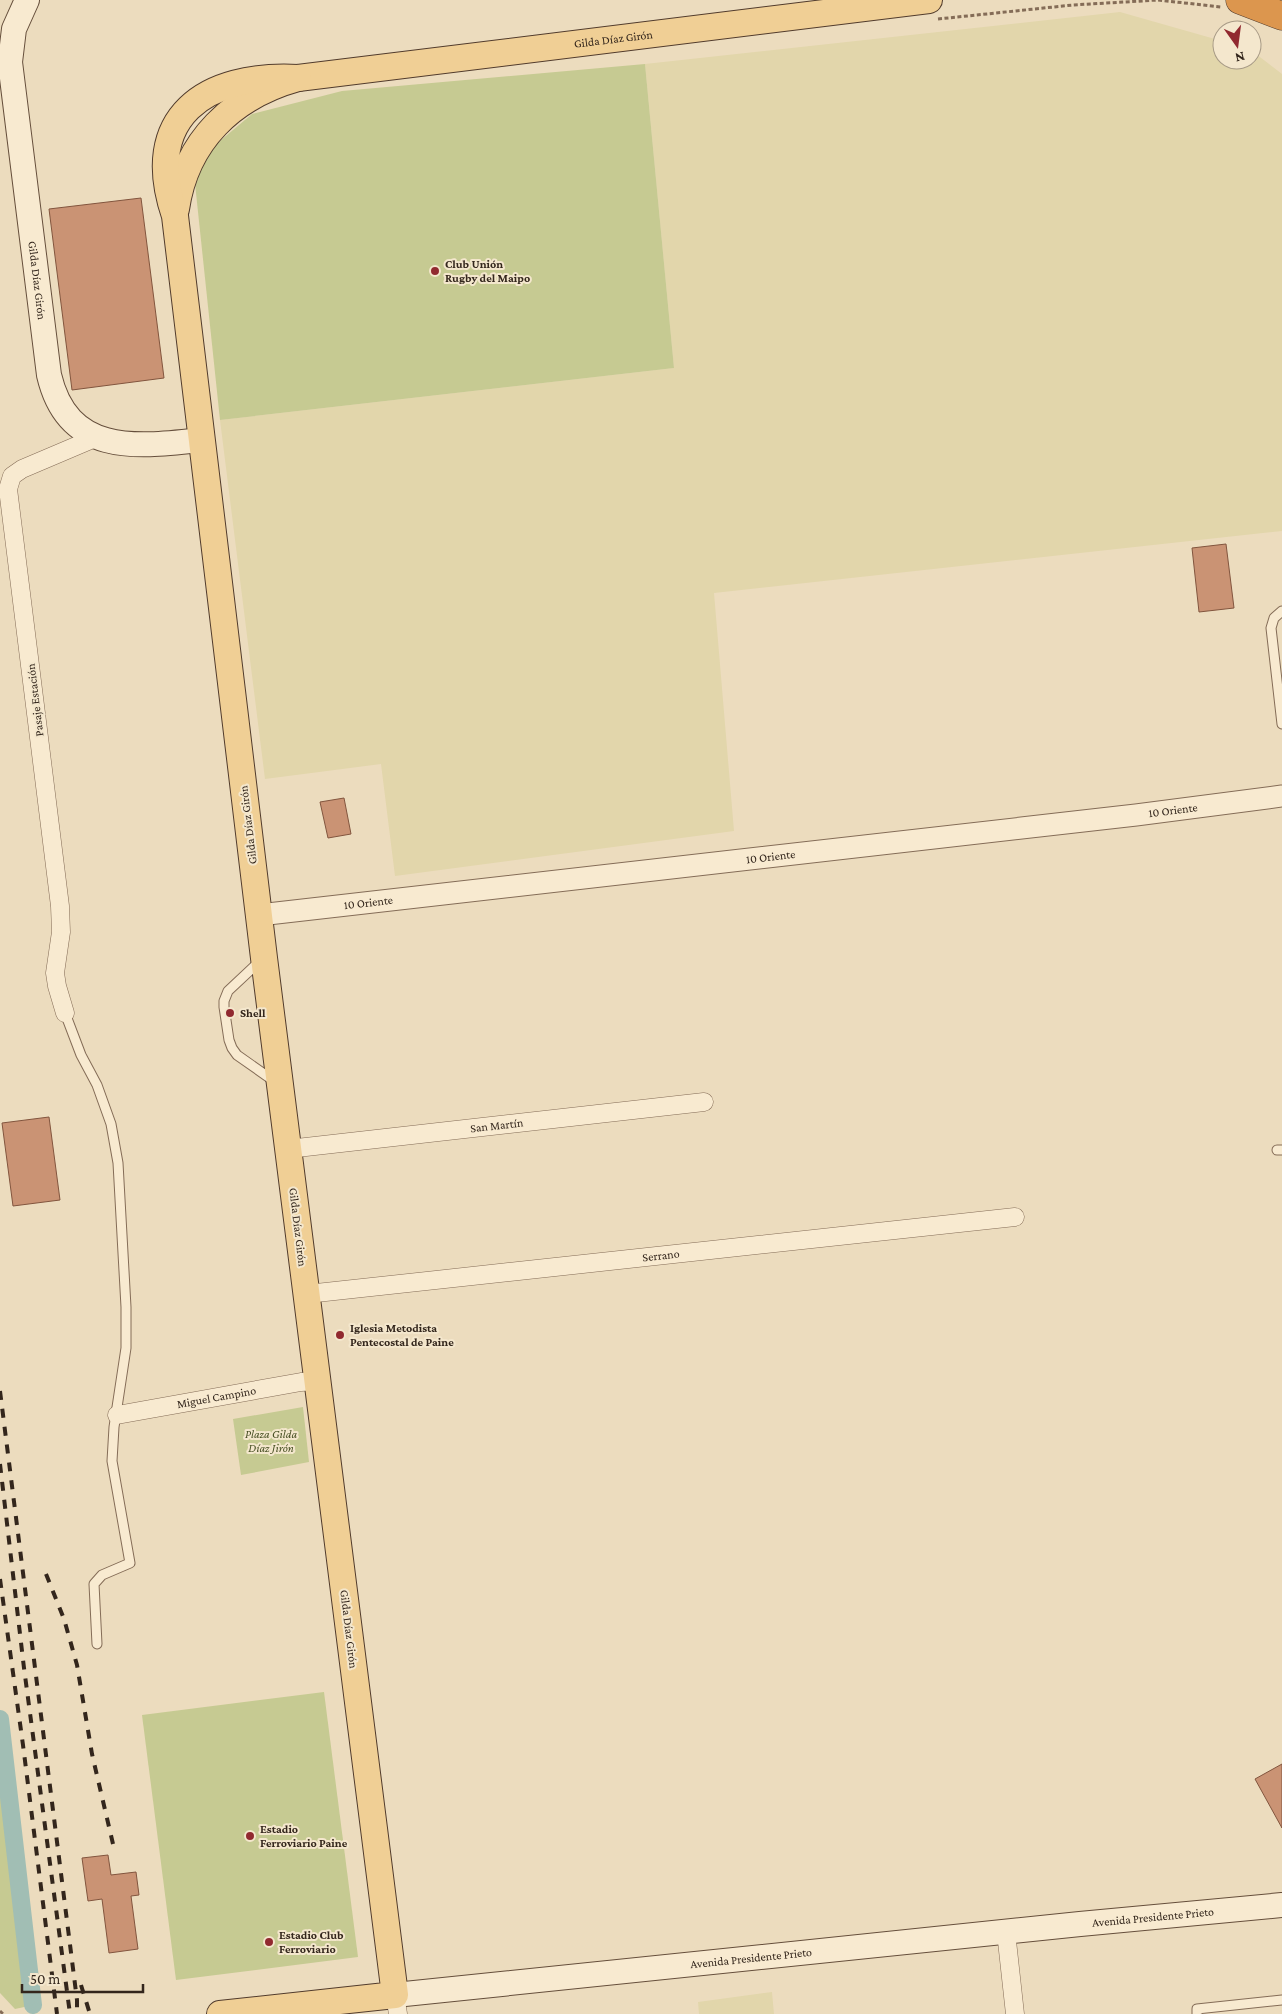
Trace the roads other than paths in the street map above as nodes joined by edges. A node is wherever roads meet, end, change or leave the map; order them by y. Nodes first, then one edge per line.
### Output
1 (27, 0) edge
2 (929, 0) edge
3 (1240, 0) edge
4 (890, 2) edge
5 (1282, 16) edge
6 (94, 438) junction
7 (202, 440) junction
8 (1282, 611) edge
9 (1282, 724) edge
10 (1282, 796) edge
11 (259, 915) junction
12 (264, 958) junction
13 (65, 1014) joint
14 (280, 1086) junction
15 (704, 1102) dead end
16 (288, 1149) junction
17 (1015, 1217) dead end
18 (307, 1294) junction
19 (317, 1381) junction
20 (117, 1415) junction
21 (97, 1644) dead end
22 (1282, 1905) edge
23 (1000, 1932) junction
24 (1282, 2000) edge
25 (397, 2005) edge
26 (220, 2014) edge
27 (1003, 2014) edge
28 (1015, 2014) edge
29 (1197, 2014) edge

1 - 6 main road, Gilda Díaz Girón
2 - 4 main road, Gilda Díaz Girón
3 - 5 highway
4 - 7 main road, Gilda Díaz Girón
6 - 7 main road, Gilda Díaz Girón
6 - 13 street, Pasaje Estación
7 - 11 main road, Gilda Díaz Girón
8 - 9 lane
10 - 11 street, 10 Oriente
11 - 12 main road, Gilda Díaz Girón
12 - 14 main road, Gilda Díaz Girón
12 - 14 lane
13 - 20 lane
14 - 16 main road, Gilda Díaz Girón
15 - 16 street, San Martín
16 - 18 main road, Gilda Díaz Girón
17 - 18 street, Serrano
18 - 19 main road, Gilda Díaz Girón
19 - 20 street, Miguel Campino
19 - 25 main road, Gilda Díaz Girón
20 - 21 lane
22 - 23 main road, Avenida Presidente Prieto
23 - 25 main road, Avenida Presidente Prieto
23 - 27 street
23 - 28 street
24 - 29 lane
25 - 26 main road, Avenida Presidente Prieto

